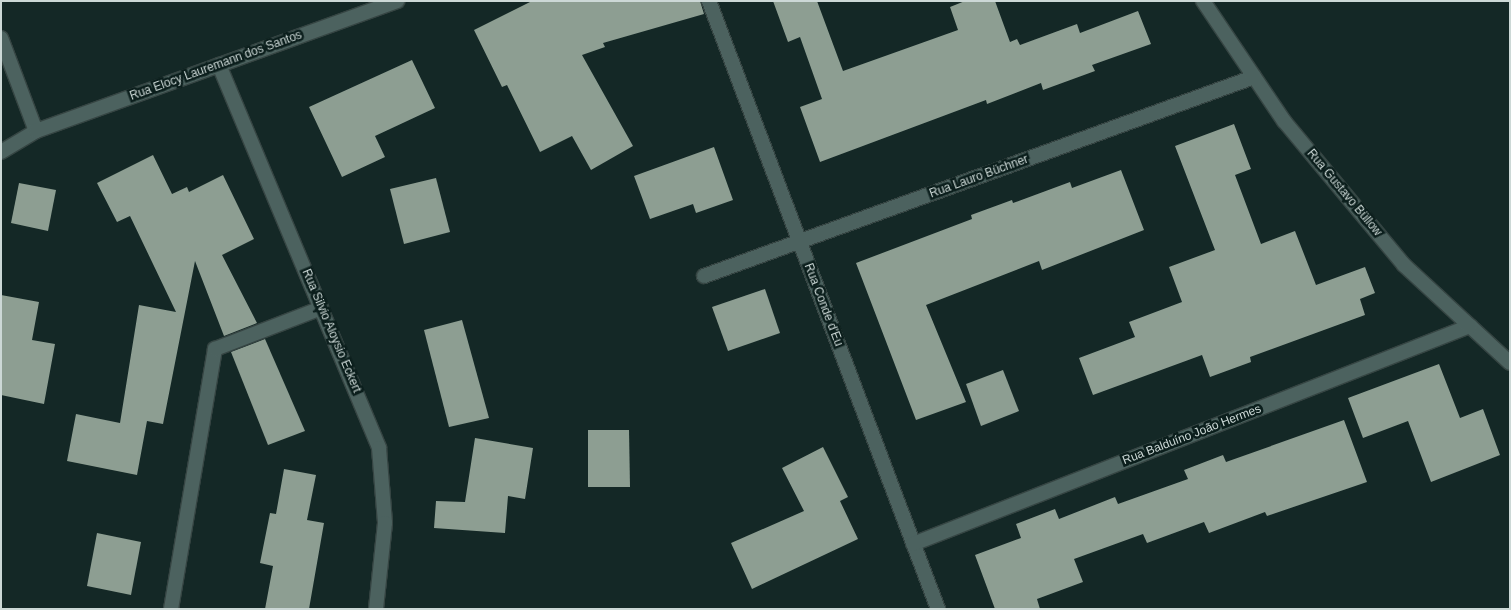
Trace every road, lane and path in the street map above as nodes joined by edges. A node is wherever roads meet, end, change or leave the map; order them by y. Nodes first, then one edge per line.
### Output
1 (397, 1) edge
2 (709, 1) edge
3 (1203, 1) edge
4 (1, 38) edge
5 (219, 65) junction
6 (1254, 77) junction
7 (36, 131) junction
8 (1, 152) edge
9 (800, 242) junction
10 (704, 276) dead end
11 (321, 308) junction
12 (1470, 326) junction
13 (1510, 363) edge
14 (913, 544) junction
15 (171, 609) edge
16 (376, 609) edge
17 (938, 609) edge

1 - 5 street, Rua Elocy Lauremann dos Santos
2 - 9 street, Rua Conde d'Eu
3 - 6 street, Rua Gustavo Büllow
4 - 7 street
5 - 7 street, Rua Elocy Lauremann dos Santos
5 - 11 street, Rua Silvio Aloysio Eckert
6 - 9 street, Rua Lauro Büchner
6 - 12 street, Rua Gustavo Büllow
7 - 8 street, Rua Elocy Lauremann dos Santos
9 - 10 street, Rua Lauro Büchner
9 - 14 street, Rua Conde d'Eu
11 - 15 street
11 - 16 street, Rua Silvio Aloysio Eckert
12 - 13 street, Rua Gustavo Büllow
12 - 14 street, Rua Balduíno João Hermes
14 - 17 street, Rua Conde d'Eu

